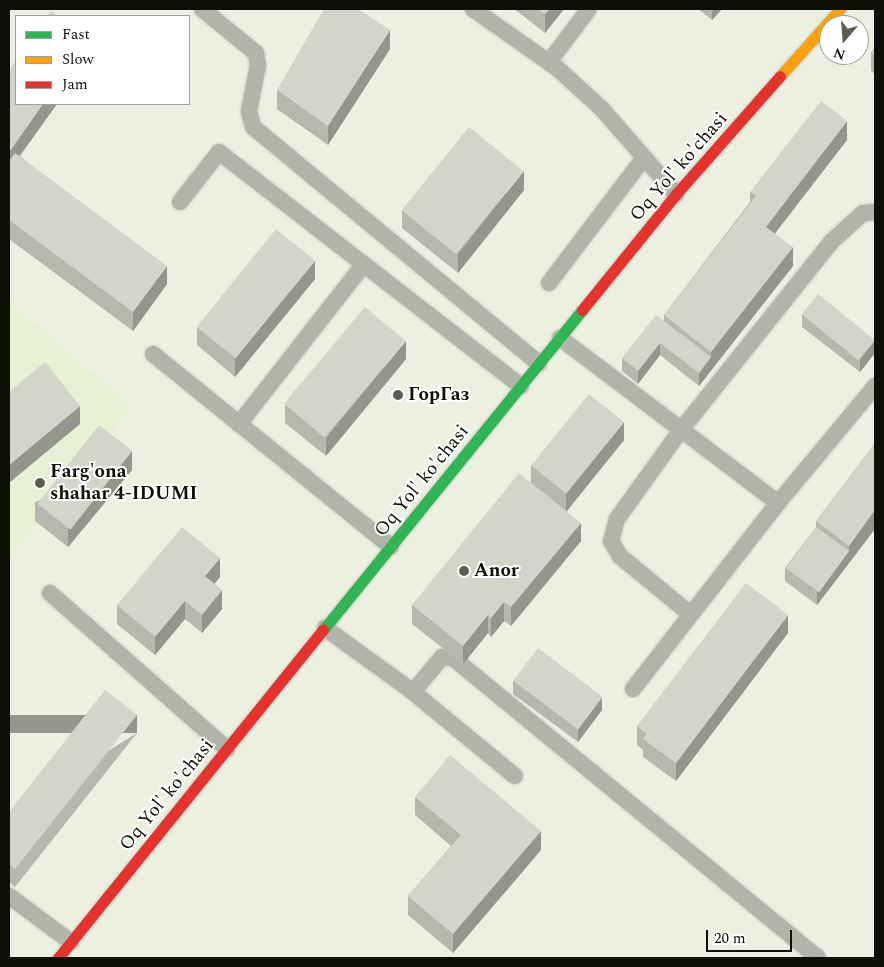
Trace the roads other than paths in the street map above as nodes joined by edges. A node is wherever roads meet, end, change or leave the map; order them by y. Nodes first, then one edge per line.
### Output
1 (202, 9) edge
2 (474, 9) edge
3 (588, 9) edge
4 (840, 9) edge
5 (549, 62) junction
6 (644, 158) junction
7 (676, 194) junction
8 (180, 202) dead end
9 (875, 212) edge
10 (364, 264) junction
11 (549, 283) dead end
12 (560, 338) junction
13 (153, 354) dead end
14 (539, 364) junction
15 (521, 386) junction
16 (875, 386) edge
17 (239, 424) junction
18 (680, 430) junction
19 (778, 503) junction
20 (391, 547) junction
21 (50, 593) dead end
22 (690, 614) junction
23 (326, 628) junction
24 (632, 689) dead end
25 (413, 692) junction
26 (227, 750) junction
27 (515, 776) dead end
28 (9, 896) edge
29 (71, 942) junction
30 (58, 958) edge
31 (818, 958) edge

1 - 14 lane
2 - 5 lane
3 - 5 lane
4 - 7 street, Oq Yol' ko'chasi
5 - 6 lane
6 - 7 lane
6 - 11 lane
7 - 12 street, Oq Yol' ko'chasi
8 - 10 lane
9 - 18 lane
10 - 15 lane
10 - 17 lane
12 - 14 street, Oq Yol' ko'chasi
12 - 18 lane
13 - 17 lane
14 - 15 street, Oq Yol' ko'chasi
15 - 20 street, Oq Yol' ko'chasi
16 - 19 lane
17 - 20 lane
18 - 19 lane
18 - 22 lane
19 - 22 lane
20 - 23 street, Oq Yol' ko'chasi
21 - 26 lane
22 - 24 lane
23 - 25 lane
23 - 26 street, Oq Yol' ko'chasi
25 - 27 lane
25 - 31 lane
26 - 29 street, Oq Yol' ko'chasi
28 - 29 lane
29 - 30 street, Oq Yol' ko'chasi

